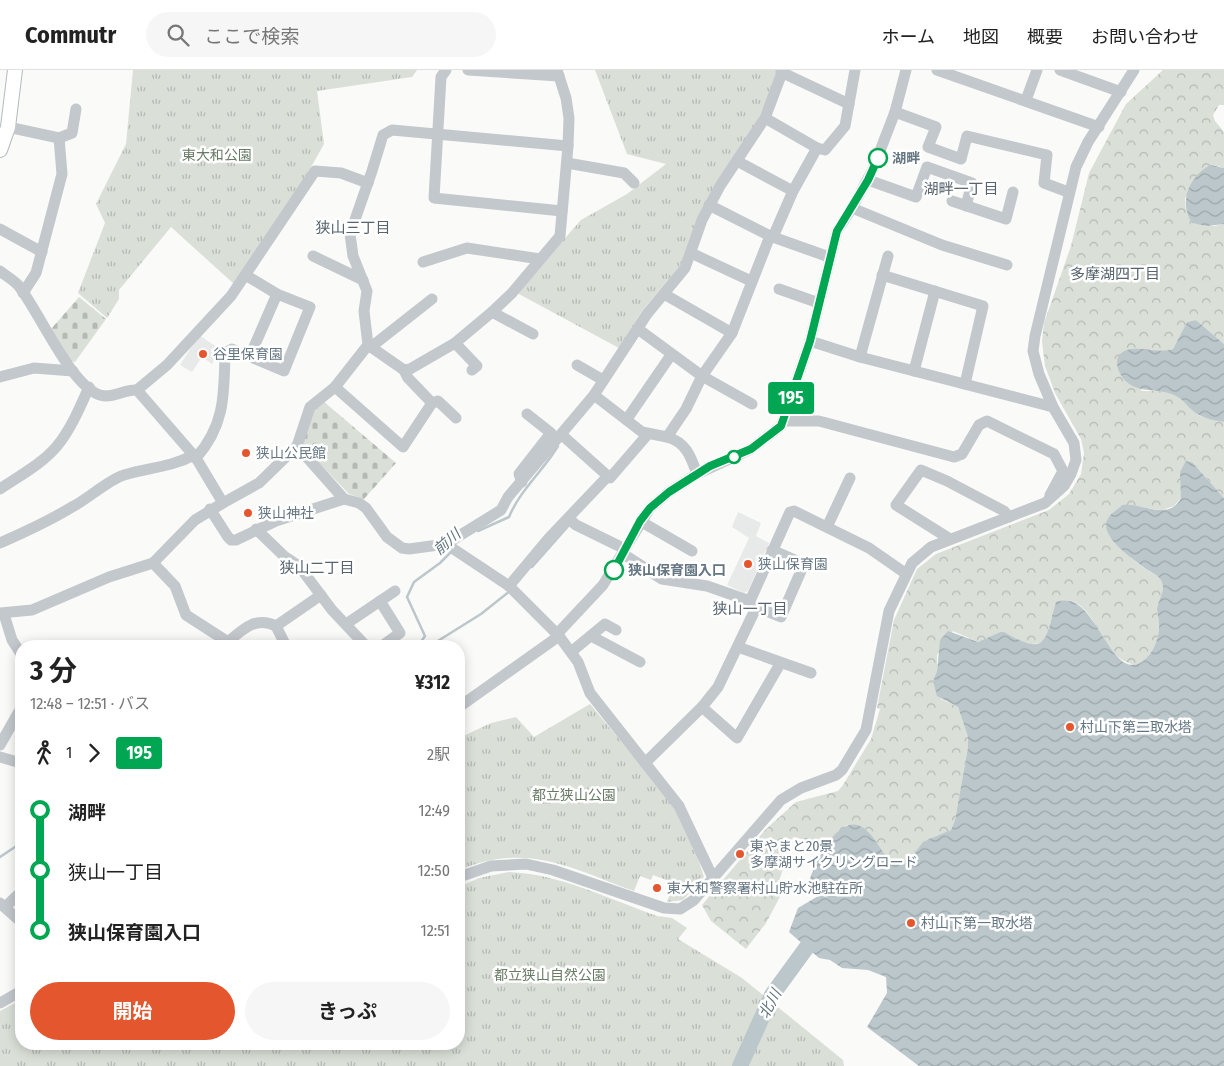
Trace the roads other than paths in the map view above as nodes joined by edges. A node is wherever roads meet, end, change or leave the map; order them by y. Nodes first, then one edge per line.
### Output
1 (15, 70) edge
2 (446, 70) edge
3 (468, 70) edge
4 (854, 70) edge
5 (906, 70) edge
6 (937, 70) edge
7 (1037, 70) edge
8 (1060, 70) edge
9 (1134, 70) edge
10 (782, 71) edge
11 (558, 73) edge
12 (1080, 73) edge
13 (1121, 92) junction
14 (1026, 100) junction
15 (849, 104) junction
16 (76, 109) dead end
17 (896, 112) junction
18 (765, 118) junction
19 (8, 127) junction
20 (1099, 127) junction
21 (437, 134) junction
22 (59, 138) junction
23 (568, 146) junction
24 (817, 148) junction
25 (0, 150) edge
26 (737, 161) junction
27 (567, 163) junction
28 (868, 180) junction
29 (368, 183) junction
30 (634, 184) dead end
31 (793, 191) junction
32 (1013, 192) dead end
33 (1068, 192) junction
34 (952, 201) dead end
35 (710, 205) junction
36 (966, 206) junction
37 (852, 208) junction
38 (562, 211) junction
39 (0, 229) edge
40 (772, 237) junction
41 (42, 252) junction
42 (691, 253) junction
43 (313, 256) dead end
44 (888, 256) dead end
45 (829, 257) junction
46 (540, 259) junction
47 (423, 262) dead end
48 (1007, 265) dead end
49 (0, 271) edge
50 (882, 275) junction
51 (247, 276) junction
52 (363, 280) junction
53 (751, 281) junction
54 (779, 289) dead end
55 (935, 291) junction
56 (24, 293) junction
57 (277, 294) junction
58 (664, 294) junction
59 (432, 299) dead end
60 (819, 303) junction
61 (492, 312) junction
62 (638, 329) junction
63 (732, 333) junction
64 (533, 334) dead end
65 (810, 341) junction
66 (454, 343) junction
67 (369, 346) junction
68 (671, 355) junction
69 (250, 356) junction
70 (860, 357) junction
71 (576, 365) dead end
72 (404, 370) junction
73 (472, 370) dead end
74 (73, 371) junction
75 (914, 371) junction
76 (702, 376) junction
77 (0, 377) edge
78 (603, 380) junction
79 (965, 384) junction
80 (89, 387) junction
81 (335, 387) junction
82 (137, 390) junction
83 (594, 395) junction
84 (432, 403) junction
85 (752, 404) dead end
86 (1053, 407) junction
87 (527, 414) dead end
88 (456, 418) dead end
89 (627, 419) junction
90 (784, 421) junction
91 (648, 434) junction
92 (562, 435) junction
93 (667, 437) junction
94 (297, 446) junction
95 (195, 456) junction
96 (697, 474) junction
97 (608, 476) junction
98 (850, 478) dead end
99 (522, 482) junction
100 (0, 488) edge
101 (344, 499) junction
102 (223, 502) junction
103 (1045, 503) junction
104 (210, 510) junction
105 (1009, 517) junction
106 (572, 521) junction
107 (640, 521) junction
108 (827, 527) junction
109 (256, 529) junction
110 (950, 540) junction
111 (0, 543) edge
112 (452, 548) junction
113 (772, 550) junction
114 (624, 551) junction
115 (692, 551) dead end
116 (153, 562) junction
117 (905, 573) junction
118 (511, 588) junction
119 (395, 591) dead end
120 (321, 595) junction
121 (380, 601) junction
122 (752, 603) junction
123 (2, 613) edge
124 (346, 624) junction
125 (276, 626) junction
126 (616, 630) dead end
127 (558, 635) junction
128 (591, 636) junction
129 (225, 640) edge
130 (230, 640) edge
131 (283, 640) edge
132 (361, 640) edge
133 (390, 640) edge
134 (15, 645) edge
135 (738, 647) junction
136 (571, 652) junction
137 (640, 662) dead end
138 (780, 664) junction
139 (810, 673) dead end
140 (465, 703) edge
141 (702, 708) junction
142 (15, 718) edge
143 (0, 744) edge
144 (0, 757) edge
145 (15, 761) edge
146 (645, 763) junction
147 (465, 875) edge
148 (713, 878) junction
149 (15, 896) edge
150 (2, 905) edge
151 (15, 917) edge
152 (15, 994) edge
153 (0, 1003) edge

1 - 19 main road
2 - 21 street
3 - 11 street
4 - 15 street
5 - 17 street
6 - 14 street
7 - 14 street
8 - 12 street
9 - 13 street
10 - 15 street
10 - 18 street
11 - 23 street
12 - 13 street
13 - 20 street
14 - 20 street
15 - 24 street
16 - 22 street
17 - 28 street
17 - 33 street
18 - 24 street
18 - 26 street
19 - 22 street
19 - 25 main road
20 - 33 street
21 - 23 street
21 - 29 street
21 - 38 street
22 - 41 street
23 - 27 street
24 - 31 street
26 - 31 street
26 - 35 street
27 - 30 street
27 - 38 street
28 - 36 street
28 - 37 street
29 - 51 street
29 - 52 street
31 - 40 street
32 - 36 street
33 - 86 street
34 - 36 street
35 - 40 street
35 - 42 street
37 - 45 street
37 - 48 street
38 - 46 street
39 - 41 street
40 - 45 street
40 - 53 street
41 - 56 street
42 - 53 street
42 - 58 street
43 - 52 street
44 - 50 street
45 - 60 street
46 - 47 street
46 - 61 street
49 - 56 street
50 - 55 street
50 - 70 street
51 - 57 street
51 - 82 street
52 - 67 street
53 - 63 street
54 - 60 street
55 - 75 street
55 - 79 street
56 - 74 street
57 - 69 street
57 - 69 street
58 - 62 street
58 - 63 street
59 - 67 street
60 - 65 street
61 - 64 street
61 - 66 street
62 - 68 street
62 - 78 street
63 - 76 street
65 - 70 street
65 - 90 street
66 - 72 street
66 - 73 street
67 - 72 street
67 - 81 street
68 - 76 street
68 - 89 street
69 - 95 street
70 - 75 street
71 - 78 street
72 - 84 street
74 - 77 street
74 - 80 street
75 - 79 street
76 - 85 street
76 - 93 street
78 - 83 street
79 - 86 street
80 - 82 street
80 - 100 street
81 - 84 street
81 - 94 street
82 - 95 street
83 - 89 street
83 - 92 street
84 - 88 street
86 - 103 street
87 - 99 street
89 - 91 street
90 - 96 street
90 - 103 street
91 - 93 street
91 - 97 street
92 - 97 street
92 - 99 street
93 - 96 street
94 - 101 street
94 - 102 street
95 - 102 street
95 - 111 street
96 - 107 street
97 - 106 street
98 - 108 street
99 - 112 street
101 - 109 street
101 - 112 street
102 - 104 street
103 - 105 street
104 - 109 street
104 - 116 street
105 - 110 street
105 - 110 street
106 - 114 street
106 - 118 street
107 - 114 street
107 - 115 street
108 - 113 street
108 - 117 street
109 - 120 street
110 - 117 street
112 - 118 street
113 - 122 street
113 - 122 street
114 - 122 street
114 - 127 street
116 - 123 street
116 - 129 street
117 - 148 street
118 - 127 street
119 - 121 street
120 - 124 street
120 - 125 street
121 - 124 street
121 - 133 street
122 - 135 street
123 - 134 street
124 - 132 street
125 - 130 street
125 - 131 street
126 - 128 street
127 - 136 street
127 - 140 street
128 - 136 street
128 - 137 street
135 - 138 street
135 - 141 street
136 - 146 street
138 - 139 street
138 - 141 street
141 - 146 street
142 - 143 street
144 - 145 street
146 - 148 street
147 - 148 street
149 - 150 street
150 - 151 street
152 - 153 street

